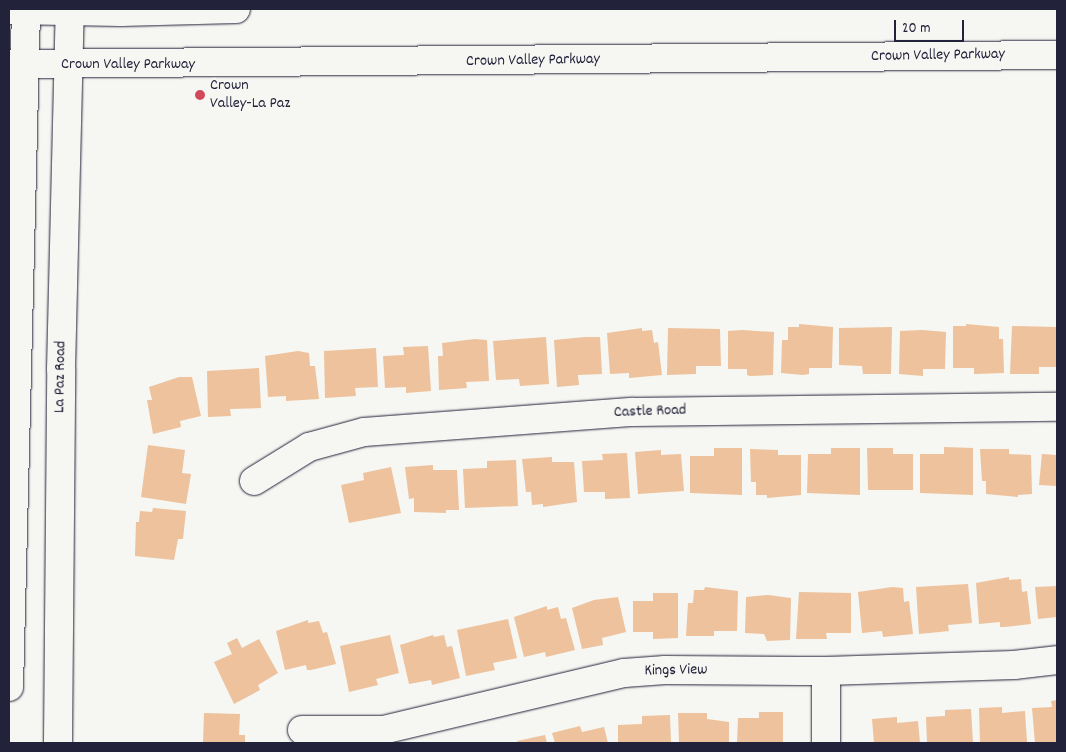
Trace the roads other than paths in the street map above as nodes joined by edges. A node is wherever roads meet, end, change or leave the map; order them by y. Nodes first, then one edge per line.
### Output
1 (236, 9) edge
2 (18, 10) edge
3 (70, 11) junction
4 (1057, 55) edge
5 (16, 65) edge
6 (69, 66) junction
7 (1057, 407) edge
8 (254, 481) dead end
9 (1057, 660) edge
10 (826, 671) junction
11 (9, 686) edge
12 (302, 730) dead end
13 (58, 743) edge
14 (826, 743) edge

1 - 3 main road
2 - 3 main road
2 - 5 main road
3 - 6 main road, La Paz Road
4 - 6 main road, Crown Valley Parkway
5 - 6 main road, Crown Valley Parkway
5 - 11 main road
6 - 13 main road, La Paz Road
7 - 8 main road, Castle Road
9 - 10 main road, Kings View
10 - 12 main road, Kings View
10 - 14 main road

